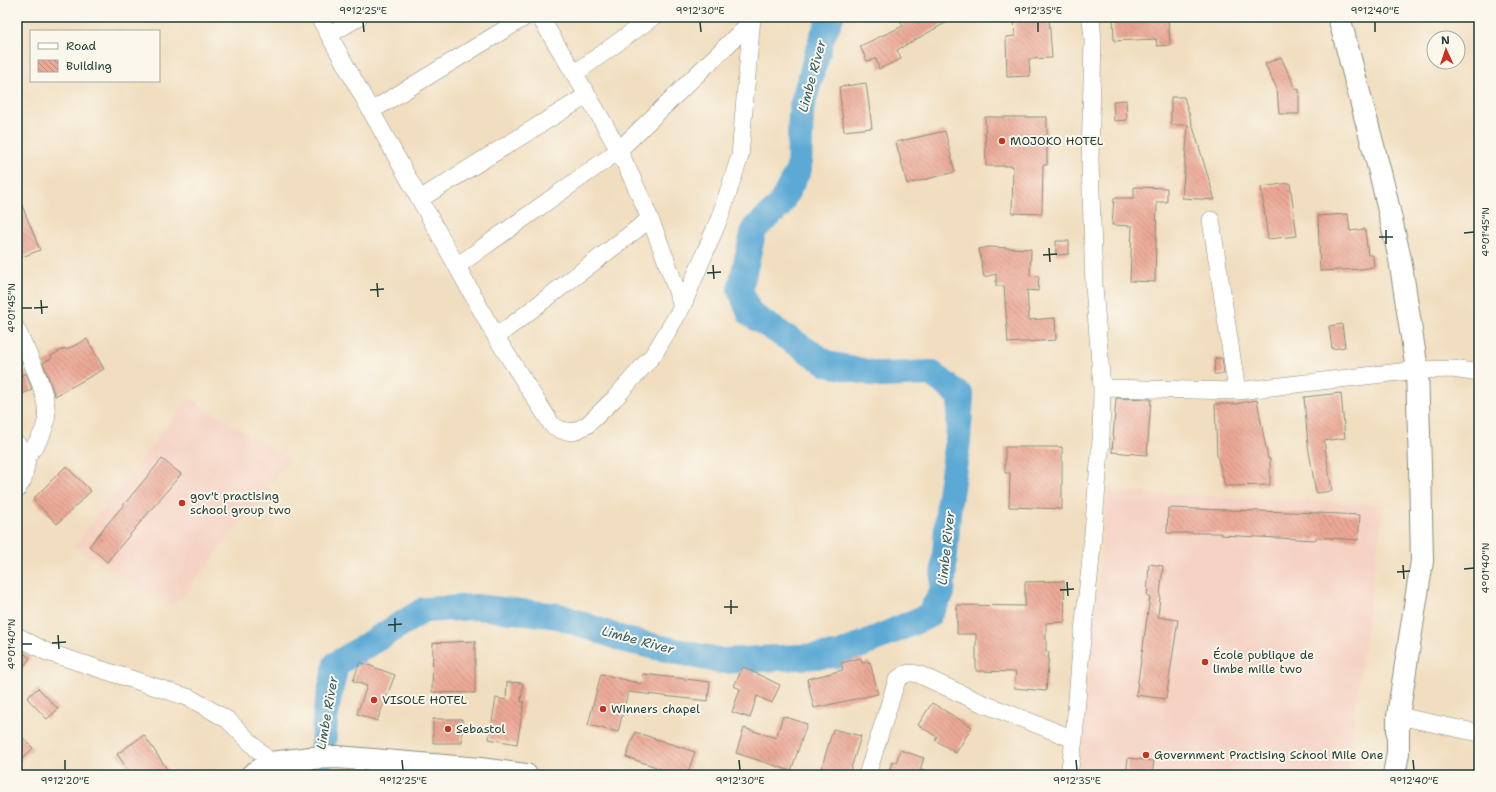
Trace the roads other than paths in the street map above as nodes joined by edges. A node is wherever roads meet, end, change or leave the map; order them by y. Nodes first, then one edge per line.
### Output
1 (319, 17) edge
2 (359, 17) edge
3 (525, 17) edge
4 (540, 17) edge
5 (653, 17) edge
6 (1091, 17) edge
7 (1339, 17) edge
8 (752, 19) edge
9 (329, 35) junction
10 (574, 74) junction
11 (586, 96) junction
12 (371, 111) junction
13 (618, 151) junction
14 (420, 199) junction
15 (650, 219) junction
16 (1211, 220) dead end
17 (457, 266) junction
18 (682, 307) junction
19 (17, 330) edge
20 (496, 337) junction
21 (1417, 370) junction
22 (1479, 373) edge
23 (1102, 388) junction
24 (1237, 391) junction
25 (22, 450) edge
26 (17, 490) edge
27 (17, 636) edge
28 (1398, 716) junction
29 (1479, 733) edge
30 (1074, 739) junction
31 (271, 763) junction
32 (478, 772) edge
33 (252, 775) edge
34 (526, 775) edge
35 (867, 775) edge
36 (1069, 775) edge
37 (1394, 775) edge

1 - 9 street
2 - 9 street
3 - 12 street
4 - 10 street
5 - 10 street
6 - 23 street
7 - 21 main road
8 - 13 street
8 - 18 street
9 - 12 street
10 - 11 street
11 - 13 street
11 - 14 street
12 - 14 street
13 - 15 street
13 - 17 street
14 - 17 street
15 - 18 street
15 - 20 street
16 - 24 street
17 - 20 street
18 - 20 street
19 - 25 street
21 - 22 street
21 - 24 street
21 - 28 main road
23 - 24 street
23 - 30 street
25 - 26 street
27 - 31 street
28 - 29 street
28 - 37 main road
30 - 35 street
30 - 36 street
31 - 32 main road
31 - 33 main road
32 - 34 main road

